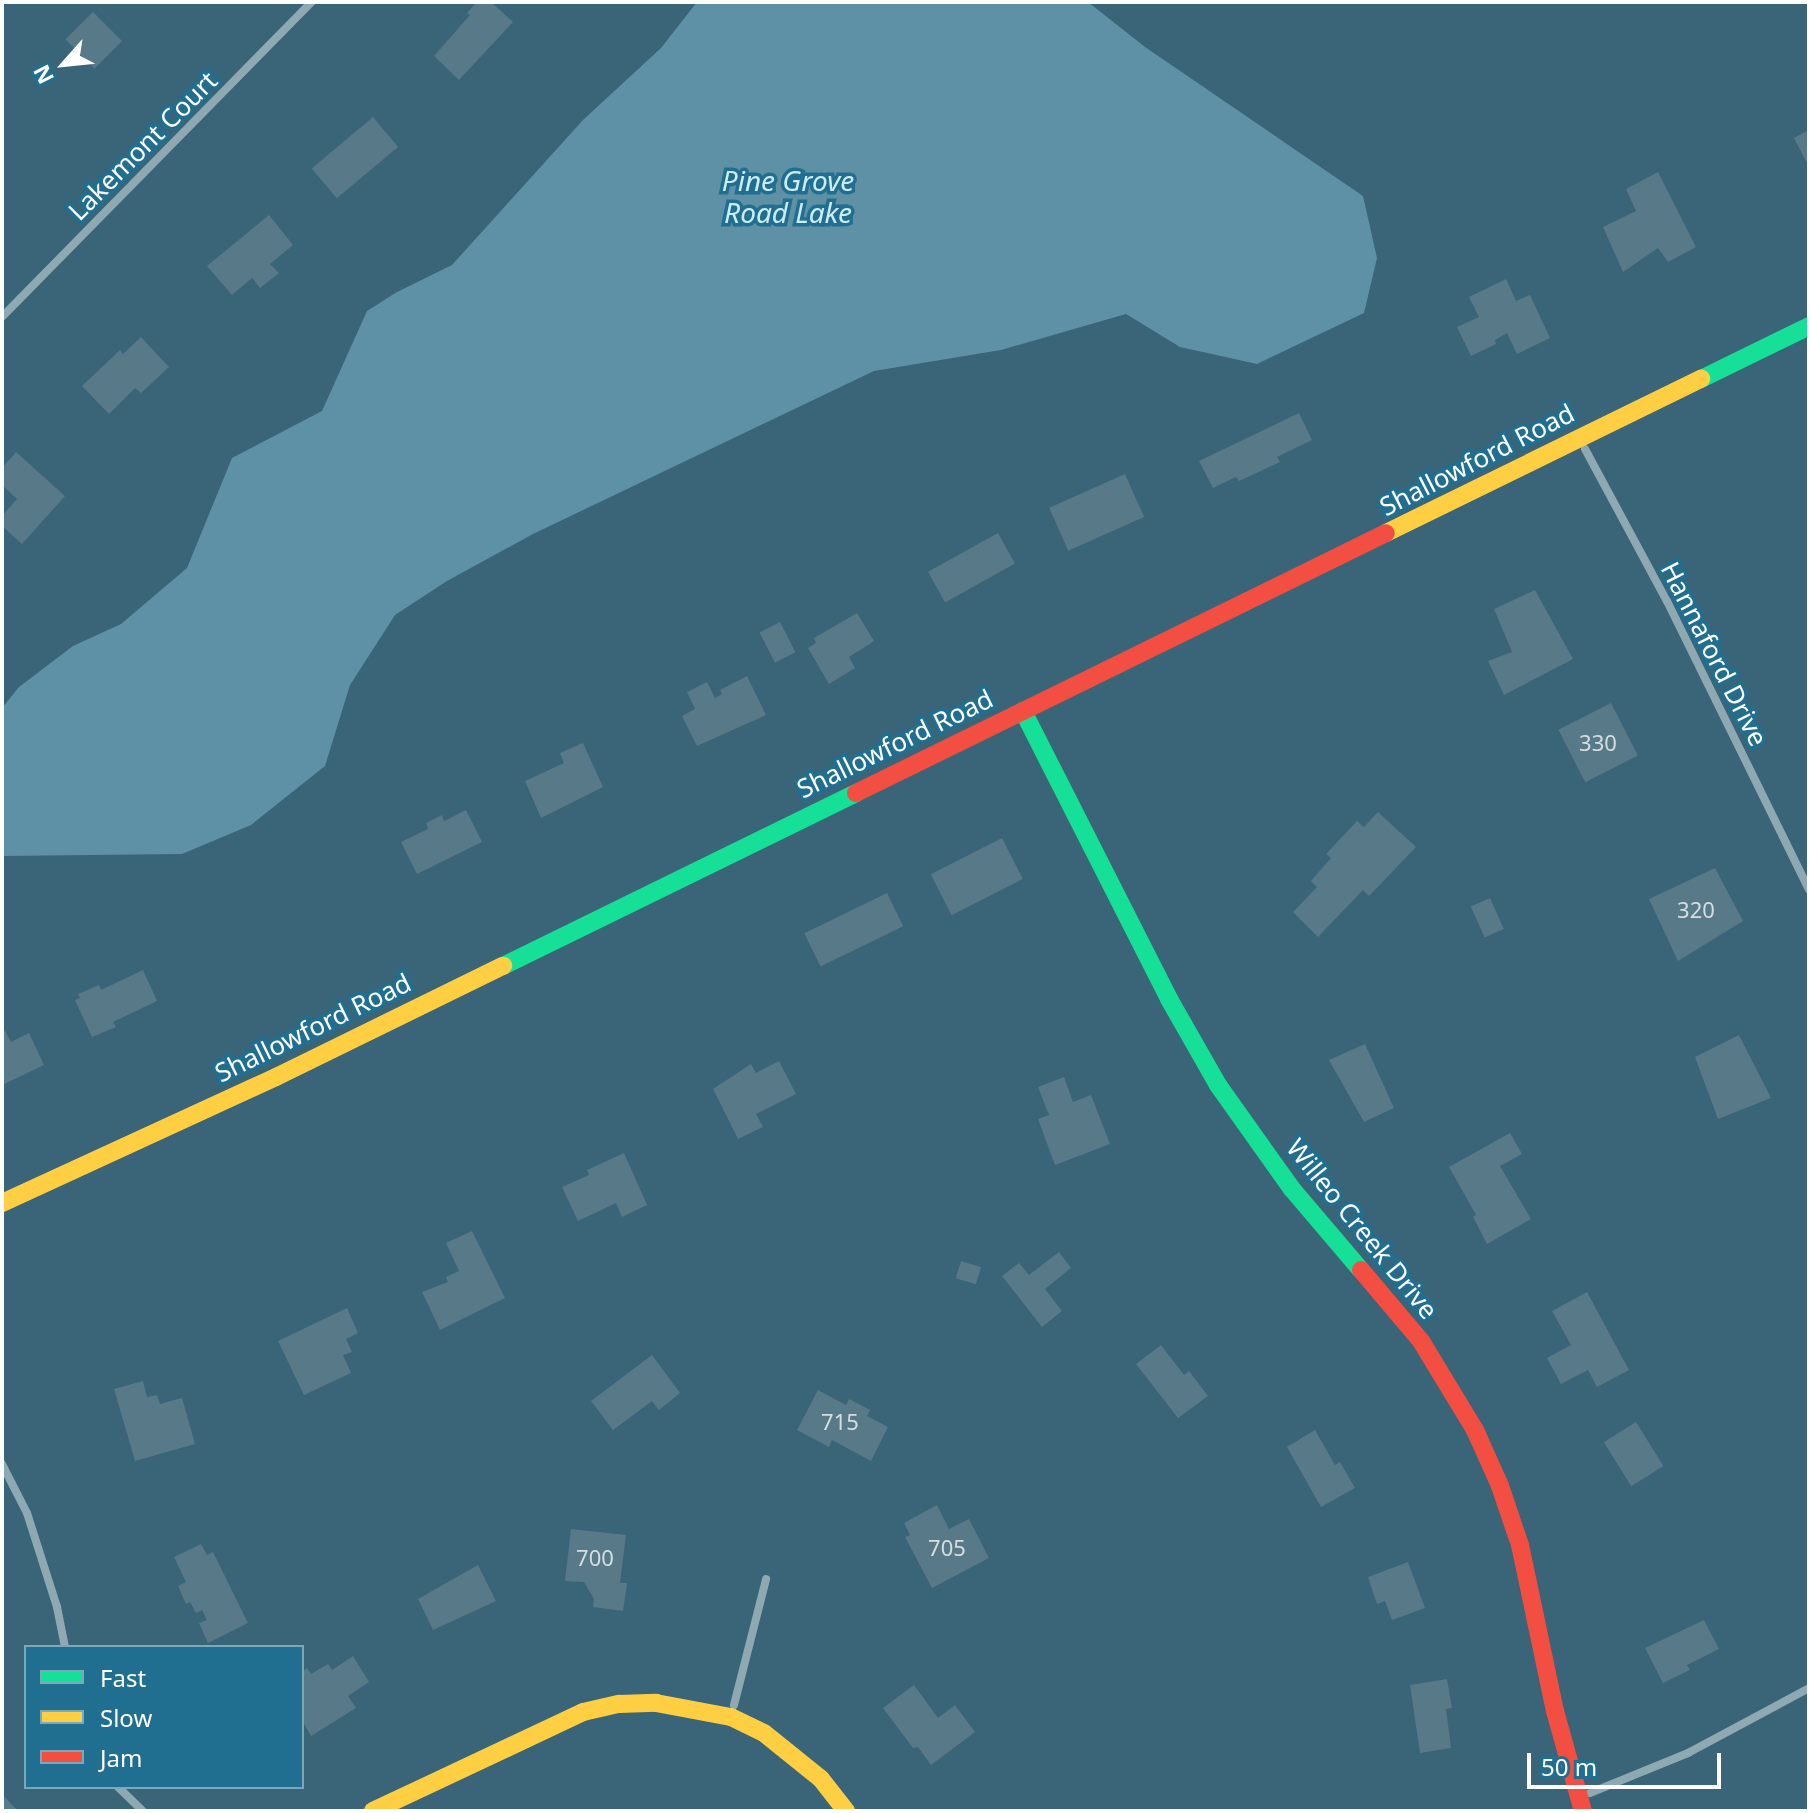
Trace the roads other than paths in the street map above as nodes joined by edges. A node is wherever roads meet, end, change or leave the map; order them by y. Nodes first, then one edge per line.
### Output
1 (312, 2) edge
2 (2, 317) edge
3 (1809, 326) edge
4 (1579, 438) junction
5 (1023, 711) junction
6 (1809, 890) edge
7 (2, 1203) edge
8 (2, 1464) edge
9 (766, 1579) dead end
10 (65, 1645) edge
11 (1809, 1688) edge
12 (731, 1717) junction
13 (120, 1789) edge
14 (1580, 1805) edge
15 (143, 1811) edge
16 (373, 1811) edge
17 (846, 1811) edge

1 - 2 street, Lakemont Court
3 - 4 street, Shallowford Road
4 - 5 street, Shallowford Road
4 - 6 street, Hannaford Drive
5 - 7 street, Shallowford Road
5 - 14 street, Willeo Creek Drive
8 - 10 street
9 - 12 street
11 - 14 street
12 - 16 street
12 - 17 street
13 - 15 street

